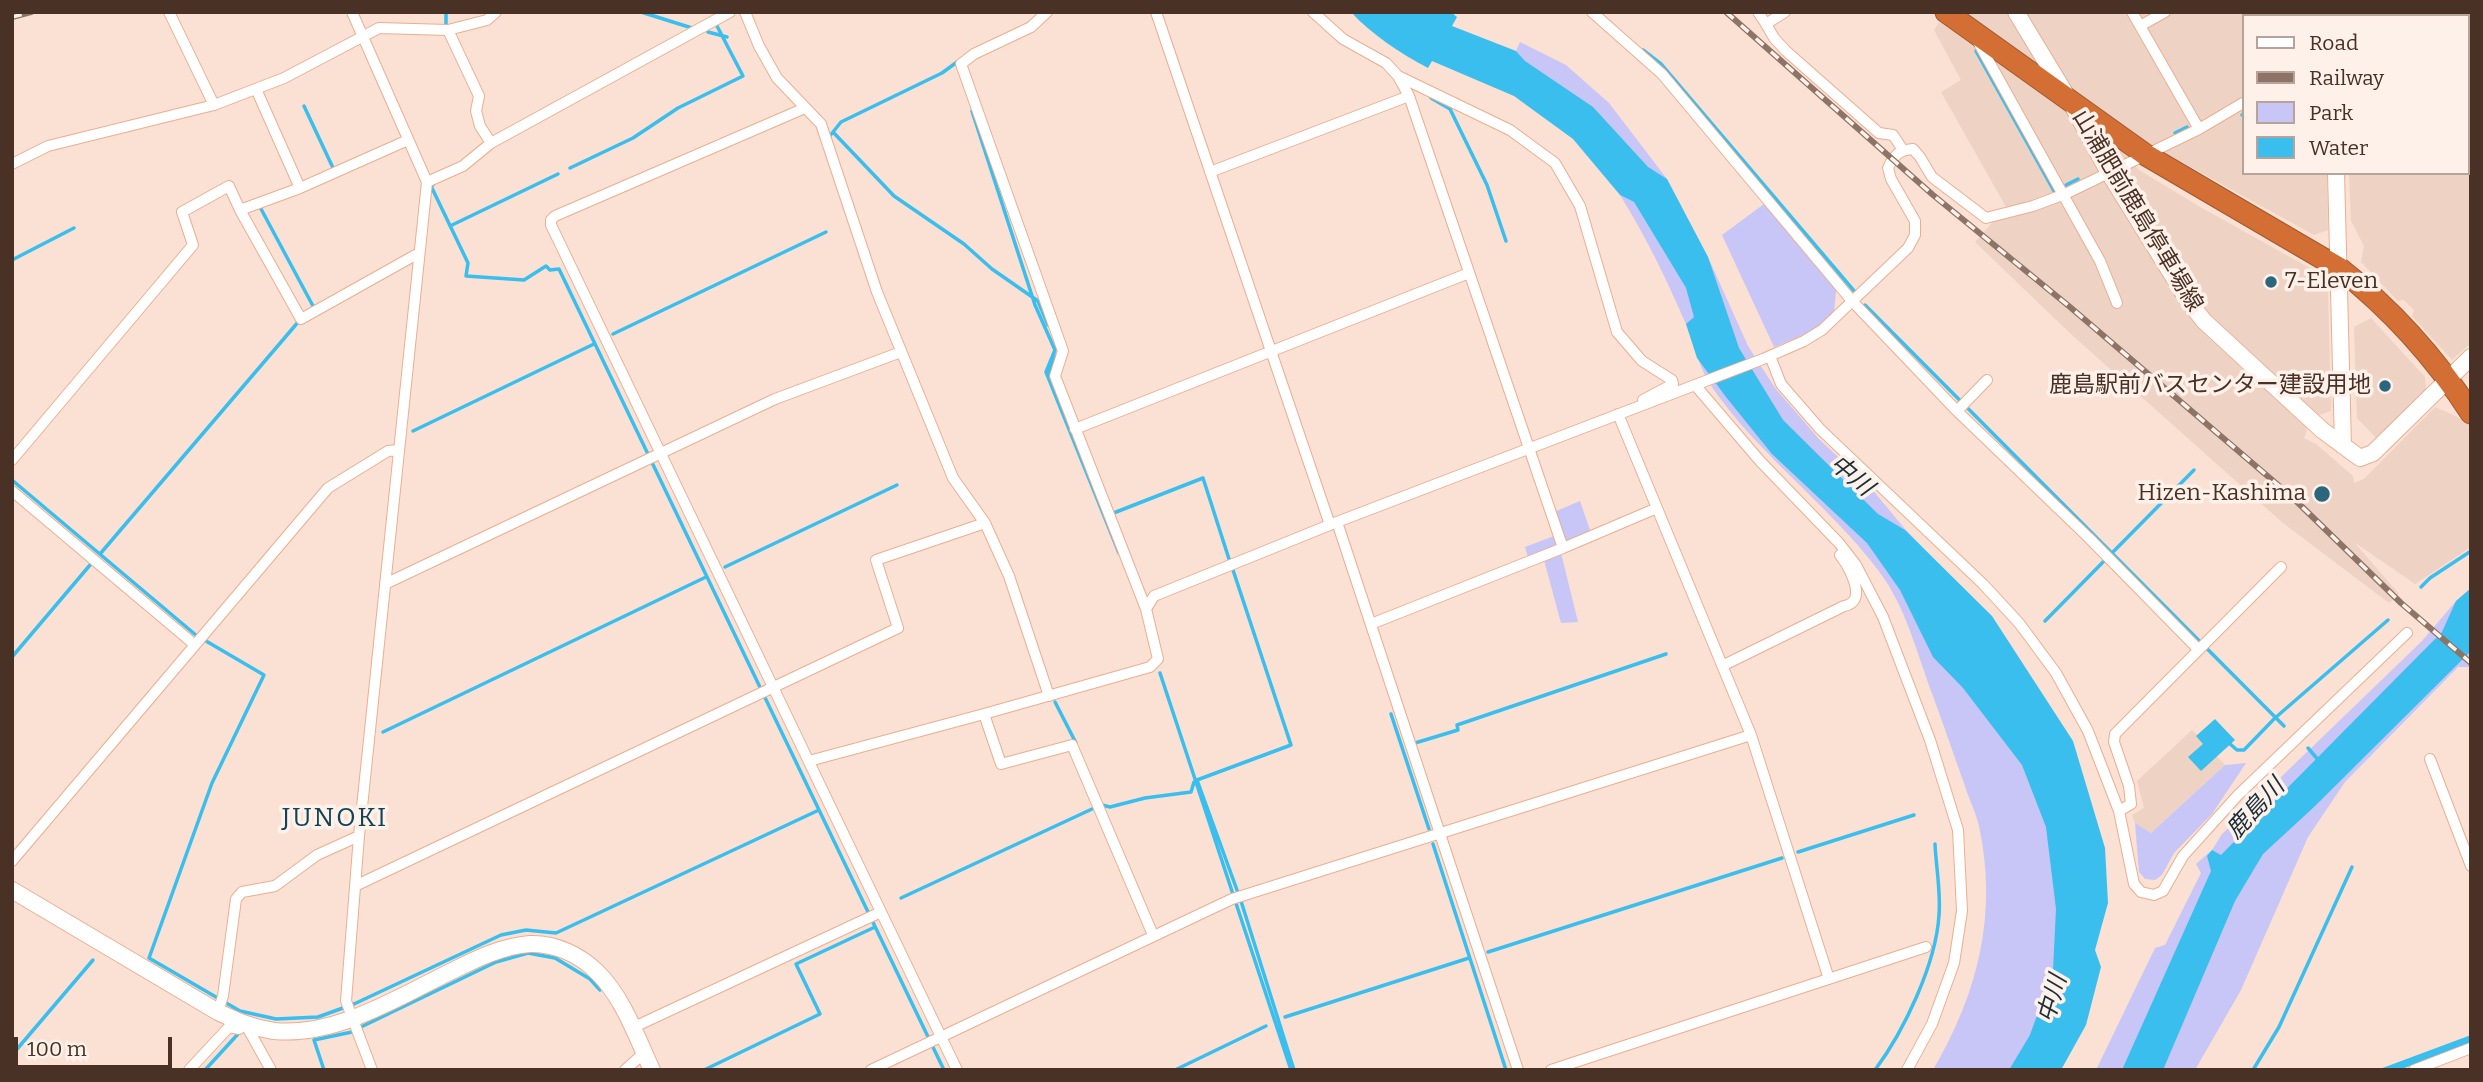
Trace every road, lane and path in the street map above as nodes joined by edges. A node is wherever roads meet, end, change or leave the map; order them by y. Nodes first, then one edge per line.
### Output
1 (169, 12) edge
2 (352, 12) edge
3 (496, 12) edge
4 (730, 12) edge
5 (745, 12) edge
6 (1047, 12) edge
7 (1156, 12) edge
8 (1313, 12) edge
9 (1592, 12) edge
10 (1758, 12) edge
11 (1785, 12) edge
12 (1946, 12) edge
13 (1961, 12) edge
14 (2016, 12) edge
15 (2132, 12) edge
16 (2165, 12) edge
17 (1766, 24) junction
18 (2140, 26) junction
19 (448, 30) junction
20 (1972, 31) junction
21 (363, 36) junction
22 (1398, 76) junction
23 (256, 89) junction
24 (1409, 96) junction
25 (2071, 103) junction
26 (2242, 104) edge
27 (214, 105) junction
28 (805, 108) junction
29 (2199, 129) junction
30 (408, 140) junction
31 (491, 143) junction
32 (1903, 150) junction
33 (2146, 155) junction
34 (12, 164) edge
35 (1210, 172) junction
36 (2109, 173) junction
37 (2336, 175) edge
38 (427, 182) junction
39 (300, 188) junction
40 (2065, 194) junction
41 (240, 210) junction
42 (419, 253) junction
43 (2339, 268) junction
44 (1469, 274) junction
45 (1853, 302) junction
46 (2117, 303) dead end
47 (1272, 351) junction
48 (901, 352) junction
49 (2471, 357) edge
50 (1766, 358) junction
51 (1987, 380) dead end
52 (2448, 380) junction
53 (1698, 384) junction
54 (1641, 406) junction
55 (1957, 411) junction
56 (2471, 413) edge
57 (1618, 414) junction
58 (1075, 429) junction
59 (2343, 446) junction
60 (1528, 448) junction
61 (399, 450) junction
62 (653, 457) junction
63 (12, 460) edge
64 (12, 491) edge
65 (1657, 508) junction
66 (985, 523) junction
67 (1334, 524) junction
68 (1826, 530) junction
69 (1563, 548) junction
70 (2281, 567) dead end
71 (385, 584) junction
72 (1146, 609) junction
73 (1371, 624) junction
74 (2407, 633) dead end
75 (195, 645) junction
76 (2199, 650) junction
77 (1724, 665) junction
78 (772, 690) junction
79 (1049, 696) junction
80 (984, 714) junction
81 (1751, 735) junction
82 (2430, 759) dead end
83 (809, 761) junction
84 (2119, 811) junction
85 (1440, 833) junction
86 (359, 836) junction
87 (12, 861) edge
88 (2471, 866) edge
89 (355, 887) junction
90 (12, 890) edge
91 (879, 913) junction
92 (1153, 935) junction
93 (1926, 947) dead end
94 (1829, 979) junction
95 (221, 1004) junction
96 (349, 1010) junction
97 (246, 1025) junction
98 (632, 1028) junction
99 (934, 1039) junction
100 (2471, 1048) edge
101 (644, 1054) junction
102 (189, 1070) edge
103 (271, 1070) edge
104 (372, 1070) edge
105 (625, 1070) edge
106 (652, 1070) edge
107 (872, 1070) edge
108 (957, 1070) edge
109 (1518, 1070) edge
110 (1551, 1070) edge
111 (1907, 1070) edge
112 (2414, 1070) edge

1 - 27 street
2 - 21 street
3 - 19 street
4 - 31 street
5 - 28 street
6 - 58 street
7 - 35 street
8 - 22 street
9 - 45 street
10 - 17 street
11 - 17 street
12 - 20 highway
13 - 20 street
14 - 25 street, 山浦肥前鹿島停車場線
15 - 18 street
16 - 18 street
17 - 32 street
18 - 29 street
19 - 21 street
19 - 31 street
20 - 25 highway
20 - 40 street
21 - 23 street
21 - 30 street
22 - 24 street
22 - 54 street
23 - 27 street
23 - 39 street
24 - 35 street
24 - 44 street
25 - 33 highway
25 - 36 street, 山浦肥前鹿島停車場線
26 - 29 street
27 - 34 street
28 - 48 street
28 - 62 street
29 - 33 street
30 - 38 street
30 - 39 street
31 - 38 street
32 - 40 street
32 - 45 street
33 - 36 street
33 - 43 highway
35 - 47 street
36 - 40 street
36 - 59 street, 山浦肥前鹿島停車場線
37 - 43 street
38 - 42 street
39 - 41 street
40 - 46 street
41 - 42 street
41 - 63 street
42 - 61 street
43 - 52 highway
43 - 59 street
44 - 47 street
44 - 60 street
45 - 50 street
45 - 55 street
47 - 58 street
47 - 67 street
48 - 62 street
48 - 66 street
49 - 52 street
50 - 53 street
50 - 84 street
51 - 55 street
52 - 56 highway
52 - 59 street
53 - 54 street
53 - 68 street
54 - 57 street
55 - 76 street
57 - 60 street
57 - 65 street
58 - 72 street
60 - 67 street
60 - 69 street
61 - 71 street
61 - 75 street
62 - 71 street
62 - 78 street
64 - 75 street
65 - 69 street
65 - 77 street
66 - 78 street
66 - 79 street
67 - 72 street
67 - 73 street
68 - 77 street
68 - 111 street
69 - 73 street
70 - 76 street
71 - 86 street
72 - 79 street
73 - 85 street
74 - 84 street
75 - 87 street
76 - 84 street
77 - 81 street
78 - 83 street
78 - 89 street
79 - 80 street
80 - 83 street
80 - 92 street
81 - 85 street
81 - 94 street
82 - 88 street
83 - 91 street
85 - 92 street
85 - 109 street
86 - 89 street
86 - 95 street
89 - 96 street
90 - 95 street
91 - 98 street
91 - 99 street
92 - 99 street
93 - 94 street
94 - 110 street
95 - 97 street
96 - 97 street
96 - 98 street
96 - 104 street
97 - 102 street
97 - 103 street
98 - 101 street
99 - 107 street
99 - 108 street
100 - 112 street
101 - 105 street
101 - 106 street

